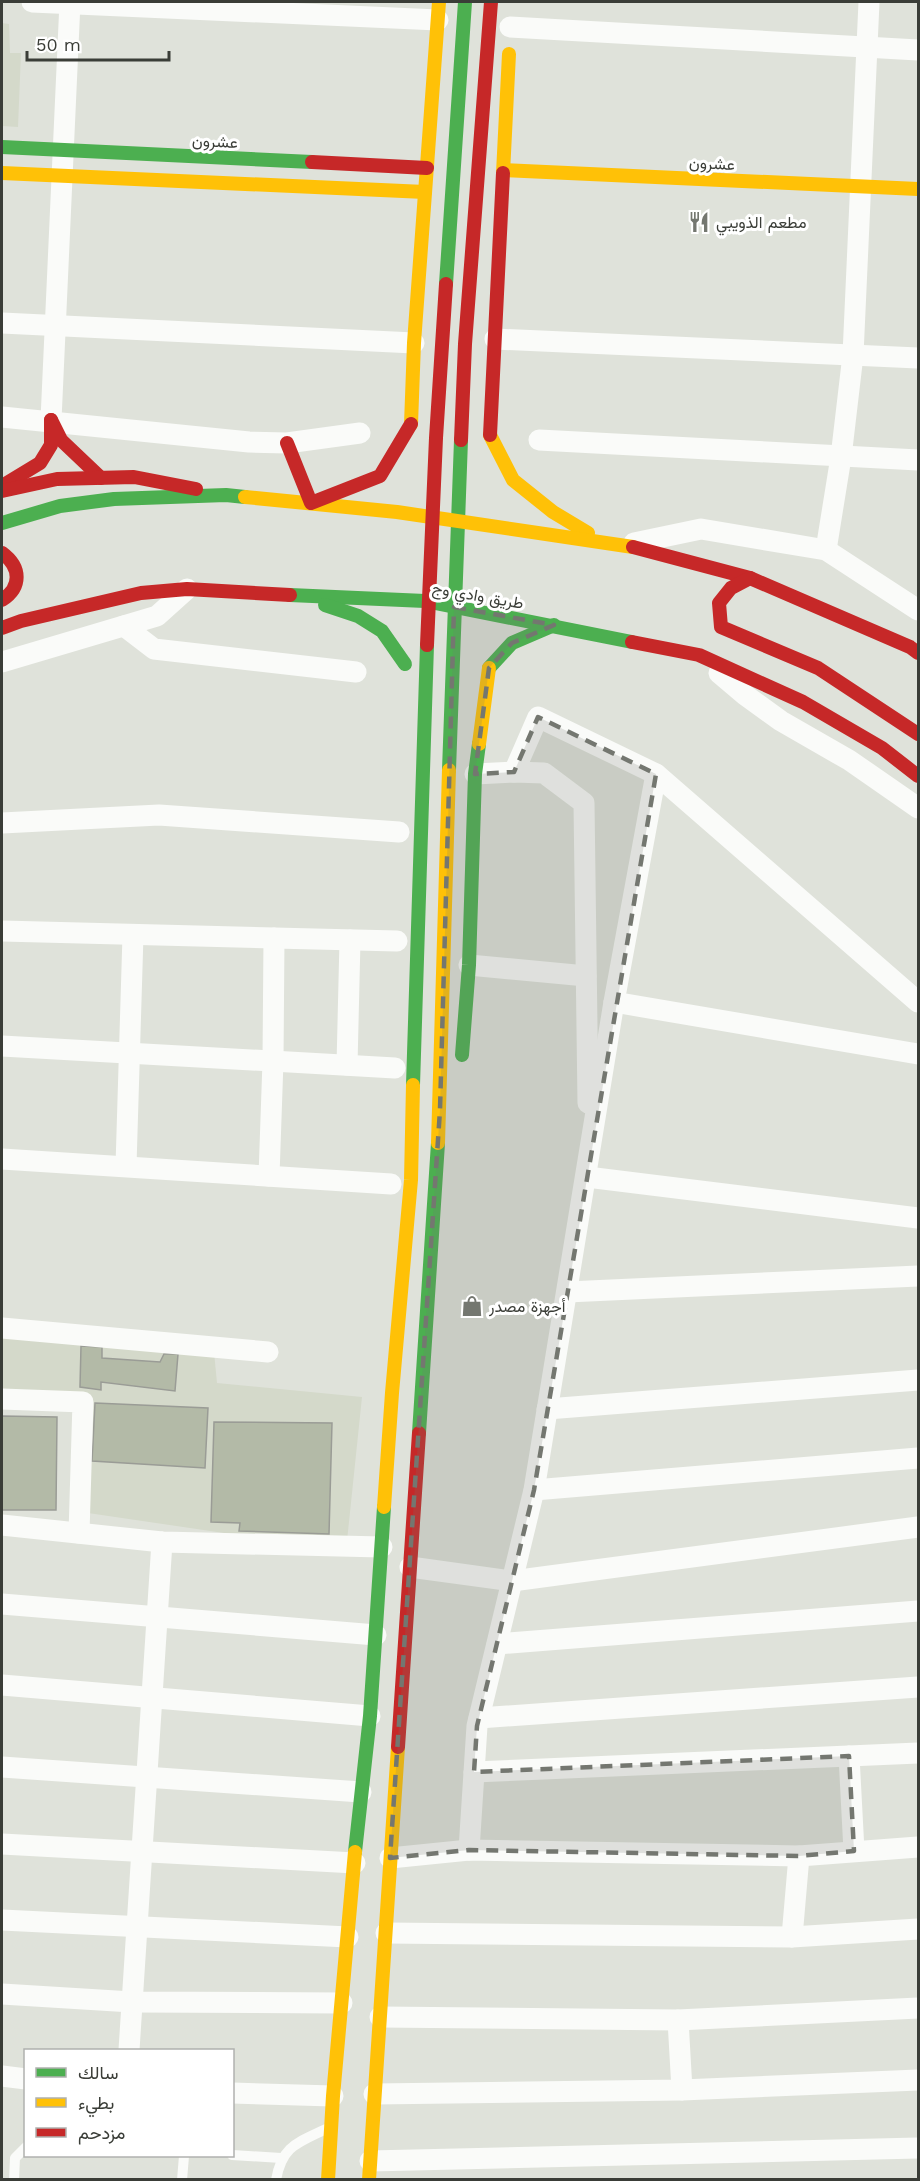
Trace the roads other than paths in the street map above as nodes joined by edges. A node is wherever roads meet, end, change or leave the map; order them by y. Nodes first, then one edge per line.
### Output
1 (32, 2) edge
2 (70, 2) edge
3 (465, 2) edge
4 (491, 2) edge
5 (869, 2) edge
6 (439, 11) edge
7 (510, 18) joint
8 (867, 47) junction
9 (918, 50) edge
10 (2, 147) edge
11 (63, 150) junction
12 (427, 168) junction
13 (504, 170) junction
14 (2, 173) edge
15 (62, 176) junction
16 (861, 186) junction
17 (918, 189) edge
18 (425, 192) junction
19 (2, 323) edge
20 (56, 326) junction
21 (495, 339) junction
22 (414, 343) junction
23 (853, 355) junction
24 (918, 358) edge
25 (2, 417) edge
26 (51, 420) junction
27 (360, 433) dead end
28 (539, 440) dead end
29 (287, 443) junction
30 (841, 457) junction
31 (918, 460) edge
32 (101, 478) junction
33 (2, 489) edge
34 (226, 495) junction
35 (311, 503) junction
36 (2, 523) edge
37 (600, 541) junction
38 (626, 545) junction
39 (826, 550) junction
40 (2, 553) edge
41 (750, 578) junction
42 (187, 589) junction
43 (298, 596) junction
44 (2, 600) edge
45 (918, 610) edge
46 (124, 626) junction
47 (554, 626) junction
48 (2, 628) edge
49 (918, 653) edge
50 (699, 655) junction
51 (2, 662) edge
52 (405, 670) dead end
53 (356, 672) dead end
54 (918, 734) edge
55 (514, 772) junction
56 (475, 774) junction
57 (656, 774) junction
58 (918, 776) edge
59 (918, 808) edge
60 (2, 823) edge
61 (399, 832) dead end
62 (2, 932) edge
63 (133, 935) junction
64 (274, 938) junction
65 (350, 940) junction
66 (397, 942) dead end
67 (469, 965) junction
68 (586, 976) junction
69 (614, 1002) junction
70 (918, 1002) edge
71 (2, 1046) edge
72 (129, 1053) junction
73 (918, 1054) edge
74 (273, 1061) junction
75 (347, 1065) junction
76 (395, 1067) dead end
77 (461, 1068) dead end
78 (2, 1159) edge
79 (126, 1167) junction
80 (588, 1170) junction
81 (269, 1176) junction
82 (396, 1183) junction
83 (918, 1218) edge
84 (392, 1242) dead end
85 (918, 1276) edge
86 (567, 1292) junction
87 (2, 1328) edge
88 (268, 1352) dead end
89 (918, 1380) edge
90 (392, 1393) junction
91 (2, 1399) edge
92 (547, 1409) junction
93 (918, 1458) edge
94 (534, 1490) junction
95 (2, 1525) edge
96 (918, 1527) edge
97 (79, 1533) junction
98 (162, 1542) junction
99 (382, 1547) junction
100 (410, 1567) junction
101 (512, 1581) junction
102 (2, 1604) edge
103 (918, 1611) edge
104 (156, 1618) junction
105 (376, 1635) junction
106 (497, 1644) junction
107 (2, 1684) edge
108 (918, 1687) edge
109 (151, 1699) junction
110 (370, 1716) junction
111 (479, 1718) junction
112 (918, 1753) edge
113 (849, 1756) junction
114 (2, 1767) edge
115 (474, 1772) junction
116 (146, 1779) junction
117 (361, 1792) junction
118 (2, 1844) edge
119 (918, 1847) edge
120 (469, 1850) junction
121 (854, 1851) junction
122 (141, 1852) junction
123 (799, 1856) junction
124 (390, 1858) junction
125 (355, 1863) junction
126 (2, 1920) edge
127 (137, 1928) junction
128 (918, 1929) edge
129 (386, 1933) junction
130 (348, 1937) junction
131 (792, 1937) junction
132 (2, 1994) edge
133 (132, 2002) junction
134 (342, 2003) junction
135 (918, 2008) edge
136 (380, 2017) junction
137 (678, 2020) junction
138 (129, 2049) edge
139 (2, 2076) edge
140 (24, 2079) edge
141 (918, 2080) edge
142 (682, 2090) junction
143 (234, 2093) edge
144 (374, 2094) junction
145 (333, 2096) junction
146 (331, 2126) junction
147 (918, 2148) edge
148 (24, 2149) edge
149 (234, 2155) edge
150 (184, 2157) edge
151 (281, 2158) junction
152 (369, 2170) edge
153 (14, 2180) edge
154 (182, 2180) edge
155 (276, 2180) edge
156 (328, 2180) edge

1 - 2 street
2 - 6 street
2 - 11 street
3 - 82 main road
4 - 100 main road
5 - 8 street
6 - 12 main road
7 - 8 street
7 - 13 main road
8 - 9 street
8 - 16 street
10 - 11 main road, عشرون
11 - 12 main road, عشرون
11 - 15 street
12 - 18 main road
13 - 16 main road, عشرون
13 - 21 main road
14 - 15 main road
15 - 18 main road
15 - 20 street
16 - 17 main road, عشرون
16 - 23 street
18 - 22 main road
19 - 20 street
20 - 22 street
20 - 26 street
21 - 23 street
21 - 37 main road
22 - 35 main road
23 - 24 street
23 - 30 street
25 - 26 street
26 - 29 street
26 - 32 main road
26 - 33 main road
27 - 29 street
28 - 30 street
29 - 35 main road
30 - 31 street
30 - 39 street
32 - 33 main road
32 - 34 main road
34 - 35 main road
34 - 36 main road
35 - 37 main road
37 - 38 main road
38 - 39 street
38 - 41 main road
39 - 45 street
40 - 44 main road
41 - 49 main road
41 - 54 main road
42 - 43 main road, طريق وادي وج
42 - 46 street
42 - 48 main road, طريق وادي وج
43 - 47 main road, طريق وادي وج
43 - 52 main road
46 - 51 street
46 - 53 street
47 - 50 main road, طريق وادي وج
47 - 56 main road
50 - 58 main road, طريق وادي وج
50 - 59 street
55 - 56 street
55 - 57 street
55 - 68 street
56 - 67 main road
57 - 69 street
57 - 70 street
60 - 61 street
62 - 63 street
63 - 64 street
63 - 72 street
64 - 65 street
64 - 74 street
65 - 66 street
65 - 75 street
67 - 68 street
67 - 77 main road
68 - 80 street
69 - 73 street
69 - 80 street
71 - 72 street
72 - 74 street
72 - 79 street
74 - 75 street
74 - 81 street
75 - 76 street
78 - 79 street
79 - 81 street
80 - 83 street
80 - 86 street
81 - 82 street
82 - 90 main road
84 - 90 main road
85 - 86 street
86 - 92 street
87 - 88 street
89 - 92 street
90 - 99 main road
91 - 97 street
92 - 94 street
93 - 94 street
94 - 101 street
95 - 97 street
96 - 101 street
97 - 98 street
98 - 99 street
98 - 104 street
99 - 105 main road
100 - 101 street
100 - 124 main road
101 - 106 street
102 - 104 street
103 - 106 street
104 - 105 street
104 - 109 street
105 - 110 main road
106 - 111 street
107 - 109 street
108 - 111 street
109 - 110 street
109 - 116 street
110 - 117 main road
111 - 115 street
112 - 113 street
113 - 115 street
113 - 121 street
114 - 116 street
115 - 120 street
116 - 117 street
116 - 122 street
117 - 125 main road
118 - 122 street
119 - 121 street
120 - 123 street
120 - 124 street
121 - 123 street
122 - 125 street
122 - 127 street
123 - 131 street
124 - 129 main road
125 - 130 main road
126 - 127 street
127 - 130 street
127 - 133 street
128 - 131 street
129 - 131 street
129 - 136 main road
130 - 134 main road
132 - 133 street
133 - 134 street
133 - 138 street
134 - 145 main road
135 - 137 street
136 - 137 street
136 - 144 main road
137 - 142 street
139 - 140 street
141 - 142 street
142 - 144 street
143 - 145 street
144 - 152 main road
145 - 146 main road
146 - 151 lane
146 - 156 main road
147 - 152 street
148 - 153 lane
149 - 151 lane
150 - 154 lane
151 - 155 lane

